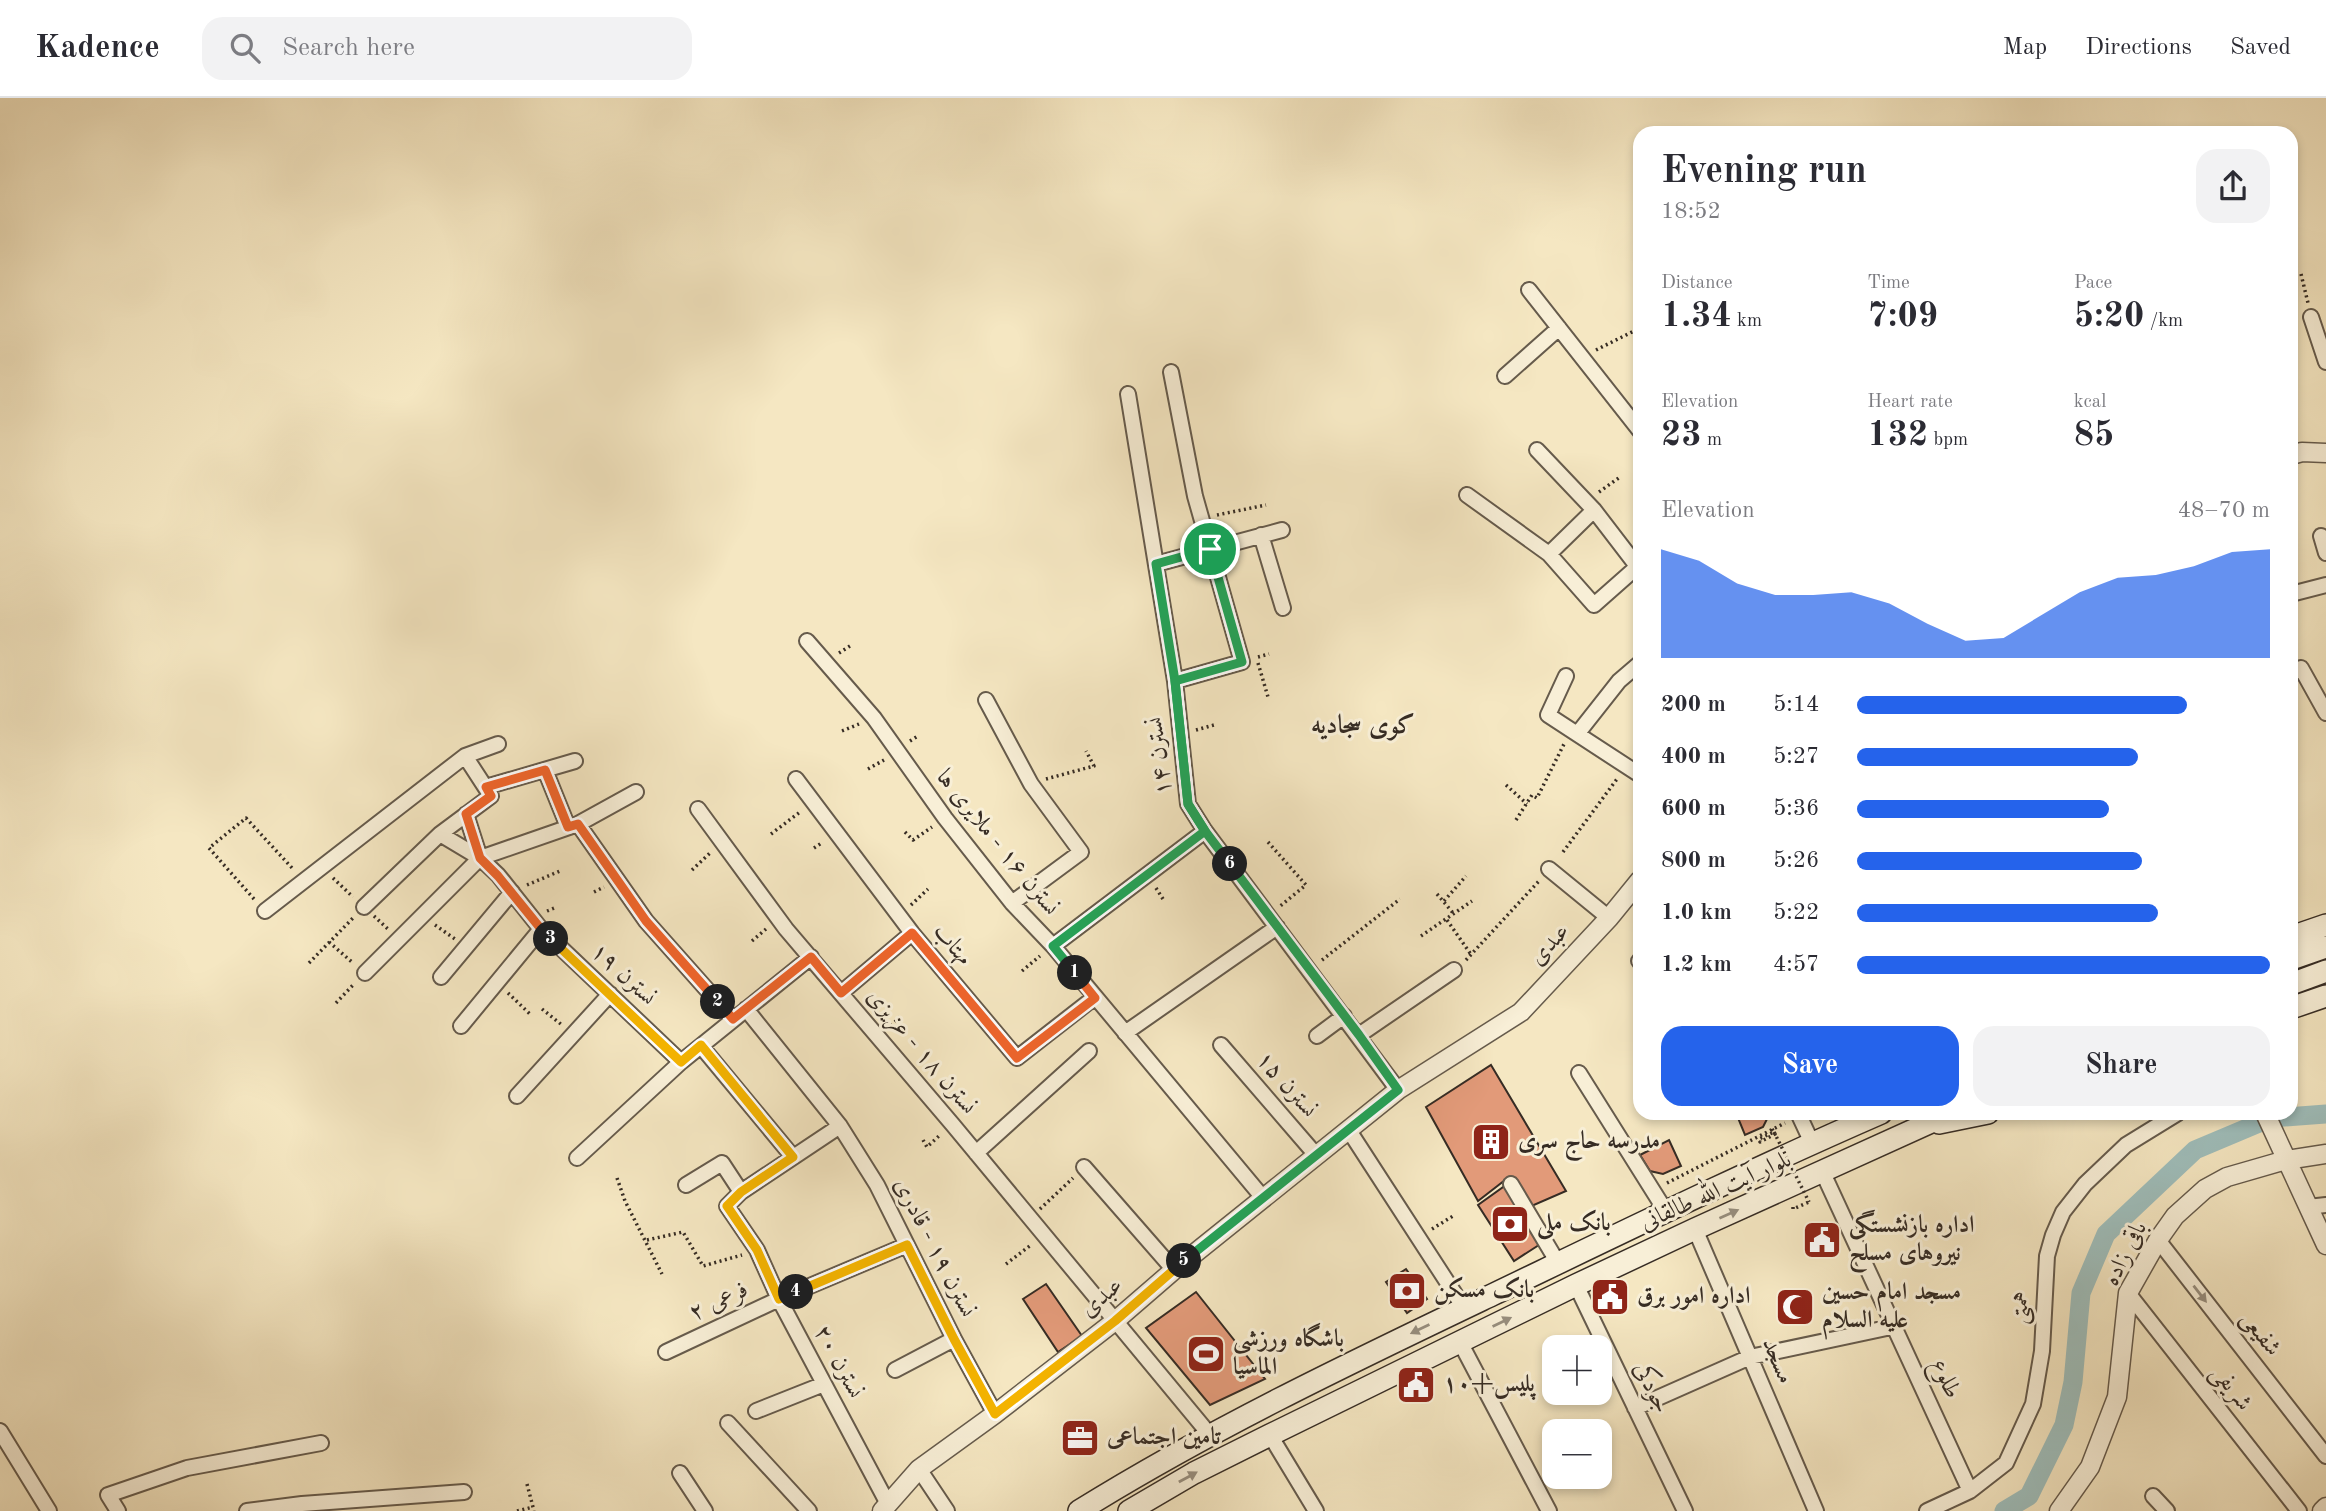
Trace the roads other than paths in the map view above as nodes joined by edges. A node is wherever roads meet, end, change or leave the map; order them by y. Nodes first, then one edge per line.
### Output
1 (1529, 290) dead end
2 (2311, 317) road end
3 (1559, 328) junction
4 (2326, 362) edge
5 (1171, 372) dead end
6 (1505, 376) dead end
7 (1128, 394) dead end
8 (1633, 417) edge
9 (1537, 450) dead end
10 (2298, 453) edge
11 (2326, 453) edge
12 (1467, 495) dead end
13 (1590, 505) junction
14 (1282, 530) dead end
15 (1261, 535) junction
16 (2321, 536) dead end
17 (1210, 549) junction
18 (2326, 553) edge
19 (1549, 554) junction
20 (1633, 562) edge
21 (1156, 564) junction
22 (1633, 573) edge
23 (2326, 585) edge
24 (2298, 592) edge
25 (1283, 608) dead end
26 (807, 641) dead end
27 (1633, 669) edge
28 (2298, 670) edge
29 (1566, 676) dead end
30 (1175, 681) junction
31 (986, 700) dead end
32 (2326, 713) edge
33 (1574, 731) junction
34 (498, 744) dead end
35 (465, 756) junction
36 (575, 761) dead end
37 (545, 770) junction
38 (1633, 770) edge
39 (796, 779) dead end
40 (486, 787) junction
41 (636, 792) dead end
42 (698, 809) dead end
43 (466, 814) junction
44 (573, 826) junction
45 (1205, 831) junction
46 (440, 834) junction
47 (480, 858) junction
48 (1549, 869) road end
49 (1633, 889) edge
50 (512, 892) junction
51 (1012, 903) junction
52 (364, 907) road end
53 (265, 911) road end
54 (1609, 918) junction
55 (1273, 922) junction
56 (2326, 925) edge
57 (541, 929) junction
58 (2298, 931) edge
59 (912, 933) junction
60 (1053, 946) junction
61 (2326, 947) edge
62 (811, 957) junction
63 (2298, 957) edge
64 (1454, 970) dead end
65 (2326, 971) edge
66 (365, 974) road end
67 (441, 976) dead end
68 (2298, 981) edge
69 (841, 993) junction
70 (610, 994) junction
71 (2326, 996) edge
72 (1095, 998) junction
73 (2298, 1006) edge
74 (746, 1009) junction
75 (1344, 1016) junction
76 (733, 1019) junction
77 (461, 1026) dead end
78 (1125, 1032) junction
79 (1359, 1035) junction
80 (1317, 1036) dead end
81 (701, 1045) junction
82 (1221, 1045) dead end
83 (1089, 1051) dead end
84 (681, 1062) junction
85 (1579, 1073) dead end
86 (1398, 1090) junction
87 (517, 1096) dead end
88 (1802, 1120) edge
89 (1865, 1120) edge
90 (1936, 1120) edge
91 (1954, 1120) edge
92 (2167, 1120) edge
93 (2268, 1120) edge
94 (840, 1126) junction
95 (1920, 1127) junction
96 (1348, 1129) junction
97 (1812, 1143) junction
98 (976, 1153) junction
99 (2326, 1154) edge
100 (1316, 1155) junction
101 (793, 1157) junction
102 (577, 1158) dead end
103 (2286, 1160) junction
104 (1084, 1167) road end
105 (1823, 1173) junction
106 (1511, 1184) dead end
107 (685, 1185) dead end
108 (741, 1192) junction
109 (1264, 1199) junction
110 (2317, 1206) edge
111 (1665, 1210) junction
112 (1695, 1228) junction
113 (2158, 1240) junction
114 (907, 1245) junction
115 (2326, 1245) edge
116 (1558, 1263) junction
117 (1174, 1270) junction
118 (1576, 1286) junction
119 (2128, 1293) junction
120 (779, 1299) junction
121 (1464, 1308) junction
122 (1115, 1321) junction
123 (1896, 1326) junction
124 (954, 1339) junction
125 (1460, 1342) junction
126 (666, 1352) dead end
127 (1750, 1357) junction
128 (895, 1370) dead end
129 (824, 1384) junction
130 (1635, 1408) junction
131 (756, 1412) dead end
132 (995, 1414) junction
133 (728, 1423) dead end
134 (0, 1431) edge
135 (1210, 1435) junction
136 (1270, 1435) junction
137 (321, 1443) dead end
138 (2326, 1456) edge
139 (919, 1469) junction
140 (680, 1473) dead end
141 (1970, 1491) junction
142 (464, 1493) dead end
143 (2152, 1496) dead end
144 (885, 1507) edge
145 (2326, 1507) edge
146 (49, 1511) edge
147 (118, 1511) edge
148 (247, 1511) edge
149 (705, 1511) edge
150 (809, 1511) edge
151 (947, 1511) edge
152 (1079, 1511) edge
153 (1129, 1511) edge
154 (1316, 1511) edge
155 (1549, 1511) edge
156 (1685, 1511) edge
157 (1816, 1511) edge
158 (1927, 1511) edge
159 (2059, 1511) edge
160 (2167, 1511) edge
161 (2299, 1511) edge
162 (2322, 1511) edge

1 - 3 street
2 - 4 street
3 - 6 street
3 - 8 street
5 - 17 street
7 - 21 street, نسترن ۱۴
9 - 13 street
10 - 11 street
12 - 19 street
13 - 19 street
13 - 20 street
14 - 15 street
15 - 17 street
15 - 25 street
16 - 18 street
17 - 21 street
17 - 30 street
19 - 22 street
21 - 30 street, نسترن ۱۴
23 - 24 street
26 - 51 street, نسترن ۱۶ - ملایری ها
27 - 33 street
28 - 32 street
29 - 33 street
30 - 45 street, نسترن ۱۴
31 - 51 street
33 - 38 street
34 - 35 street
35 - 40 street
35 - 53 street
36 - 37 street
37 - 40 street
37 - 44 street
39 - 59 street, مهتاب
40 - 43 street
41 - 44 street
42 - 62 street, نسترن ۱۸ - عزیزی
43 - 46 street
43 - 47 street, نسترن ۱۹
44 - 47 street
44 - 76 street
45 - 55 street, نسترن ۱۴
45 - 60 street
46 - 47 street, نسترن ۱۹
46 - 52 street
47 - 50 street, نسترن ۱۹
47 - 66 street
48 - 54 street
49 - 54 street, عبدی
50 - 57 street, نسترن ۱۹
50 - 67 street
51 - 60 street, نسترن ۱۶ - ملایری ها
54 - 86 street, عبدی
55 - 75 street, نسترن ۱۴
55 - 78 street
56 - 58 main road
57 - 70 street, نسترن ۱۹
57 - 77 street
59 - 69 street
59 - 72 street, مهتاب
60 - 72 street, نسترن ۱۶ - ملایری ها
61 - 63 main road
62 - 69 street, نسترن ۱۸ - عزیزی
62 - 74 street
64 - 79 street
65 - 68 main road
69 - 98 street, نسترن ۱۸ - عزیزی
70 - 84 street, نسترن ۱۹
70 - 87 street
71 - 73 main road
72 - 78 street, نسترن ۱۶ - ملایری ها
74 - 76 street
74 - 94 street, نسترن ۱۹ - قادری
75 - 79 street, نسترن ۱۴
75 - 80 street
76 - 81 street
78 - 109 street, نسترن ۱۶ - ملایری ها
79 - 86 street, نسترن ۱۴
81 - 84 street
81 - 101 street
82 - 100 street, نسترن ۱۵
83 - 98 street
84 - 102 street
85 - 111 street
86 - 96 street, عبدی
88 - 97 street
89 - 97 main road, بلوار آیت الله طالقانی
90 - 95 main road, بلوار آیت الله طالقانی
91 - 95 main road
92 - 141 street, همتی
93 - 103 street
94 - 101 street
94 - 114 street, نسترن ۱۹ - قادری
95 - 105 main road, بلوار آیت الله طالقانی
96 - 100 street, عبدی
96 - 121 street
97 - 111 main road, بلوار آیت الله طالقانی
98 - 122 street, نسترن ۱۸ - عزیزی
99 - 103 street, باقی زاده
100 - 109 street, عبدی
101 - 108 street
103 - 110 street
103 - 113 street, باقی زاده
104 - 117 street
112 -> 105 main road, بلوار آیت الله طالقانی
105 - 123 street, طلوع
106 - 116 street
107 - 108 street
108 - 120 street, نسترن ۲۰
109 - 117 street, عبدی
110 - 115 street
111 - 116 main road, بلوار آیت الله طالقانی
112 - 118 main road, بلوار آیت الله طالقانی
112 - 127 street, مسجد
113 - 119 street, باقی زاده
113 -> 138 street, شفیعی
114 - 120 street, فرعی ۲
114 - 124 street, نسترن ۱۹ - قادری
116 - 121 main road, بلوار آیت الله طالقانی
117 - 122 street, عبدی
125 -> 118 main road, بلوار آیت الله طالقانی
118 - 130 street, جودکی
119 - 159 street, باقی زاده
119 - 161 street, شریفی
120 - 126 street, فرعی ۲
120 - 129 street, نسترن ۲۰
121 -> 135 main road, بلوار آیت الله طالقانی
122 - 132 street, عبدی
122 - 135 street, نسترن ۱۸ - عزیزی
123 - 127 street
123 - 141 street, طلوع
124 - 128 street
124 - 132 street, نسترن ۱۹ - قادری
125 - 136 main road, بلوار آیت الله طالقانی
125 - 155 street
127 - 130 street
127 - 157 street, مسجد
129 - 131 street
129 - 144 street, نسترن ۲۰
130 - 156 street, جودکی
132 - 139 street, عبدی
133 - 150 street
134 - 146 street
135 - 152 main road, بلوار آیت الله طالقانی
153 -> 136 main road, بلوار آیت الله طالقانی
136 - 154 street
137 - 147 street
139 - 144 street, عبدی
139 - 151 street
140 - 149 street
141 - 158 street, همتی
142 - 148 street
143 - 160 street
145 - 162 street

